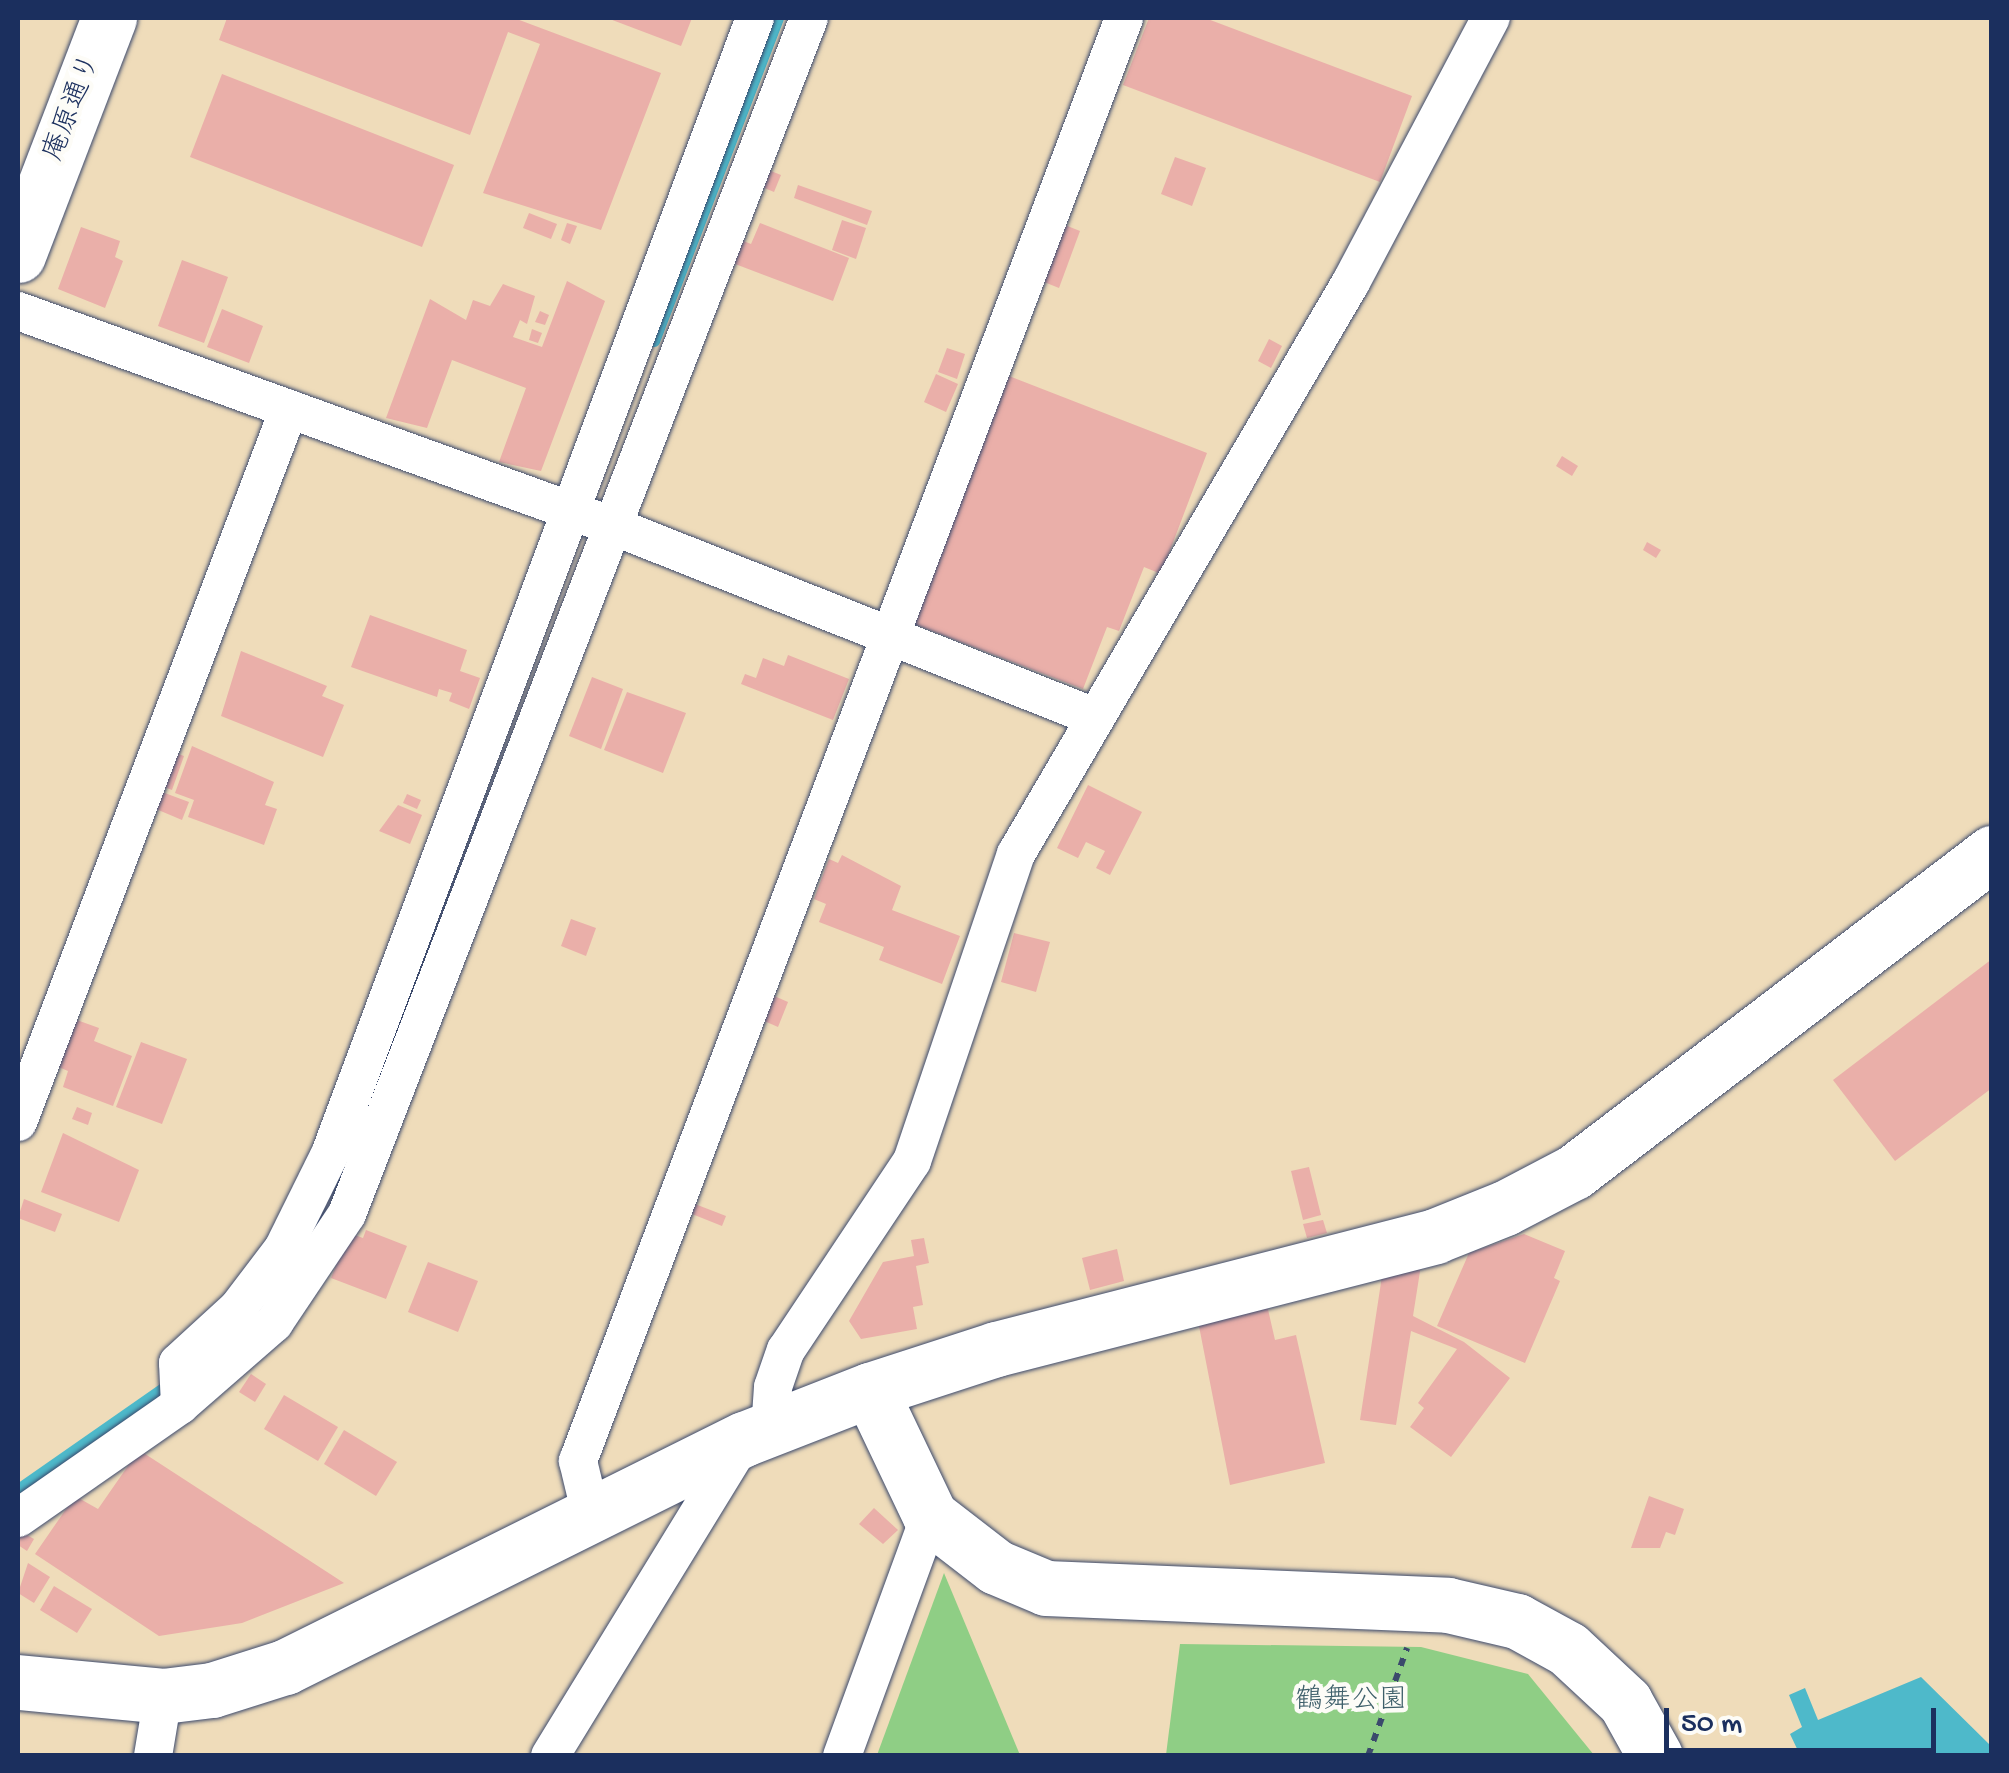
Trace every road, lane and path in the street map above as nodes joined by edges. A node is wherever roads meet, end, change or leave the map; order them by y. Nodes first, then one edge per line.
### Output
1 (109, 18) edge
2 (755, 18) edge
3 (809, 18) edge
4 (1124, 18) edge
5 (1492, 18) edge
6 (18, 255) edge
7 (18, 311) edge
8 (289, 409) junction
9 (568, 510) junction
10 (613, 526) junction
11 (889, 634) junction
12 (1092, 716) junction
13 (1992, 852) edge
14 (18, 1122) edge
15 (870, 1390) junction
16 (180, 1405) junction
17 (757, 1434) junction
18 (591, 1515) junction
19 (930, 1516) junction
20 (18, 1518) edge
21 (1422, 1604) junction
22 (18, 1682) edge
23 (163, 1696) junction
24 (153, 1756) edge
25 (550, 1756) edge
26 (842, 1756) edge
27 (1368, 1756) edge
28 (1655, 1756) edge

1 - 6 street, 庵原通り
2 - 9 street
3 - 10 street
4 - 11 street
5 - 12 street
7 - 8 street
8 - 9 street
8 - 14 street
9 - 10 street
9 - 16 street
10 - 11 street
10 - 16 street
11 - 12 street
11 - 18 street
12 - 17 street
13 - 15 street
15 - 17 street
15 - 19 street
16 - 20 street
17 - 18 street
17 - 25 street
18 - 23 street
19 - 21 street
19 - 26 street
21 - 27 path
21 - 28 street
22 - 23 street
23 - 24 street

